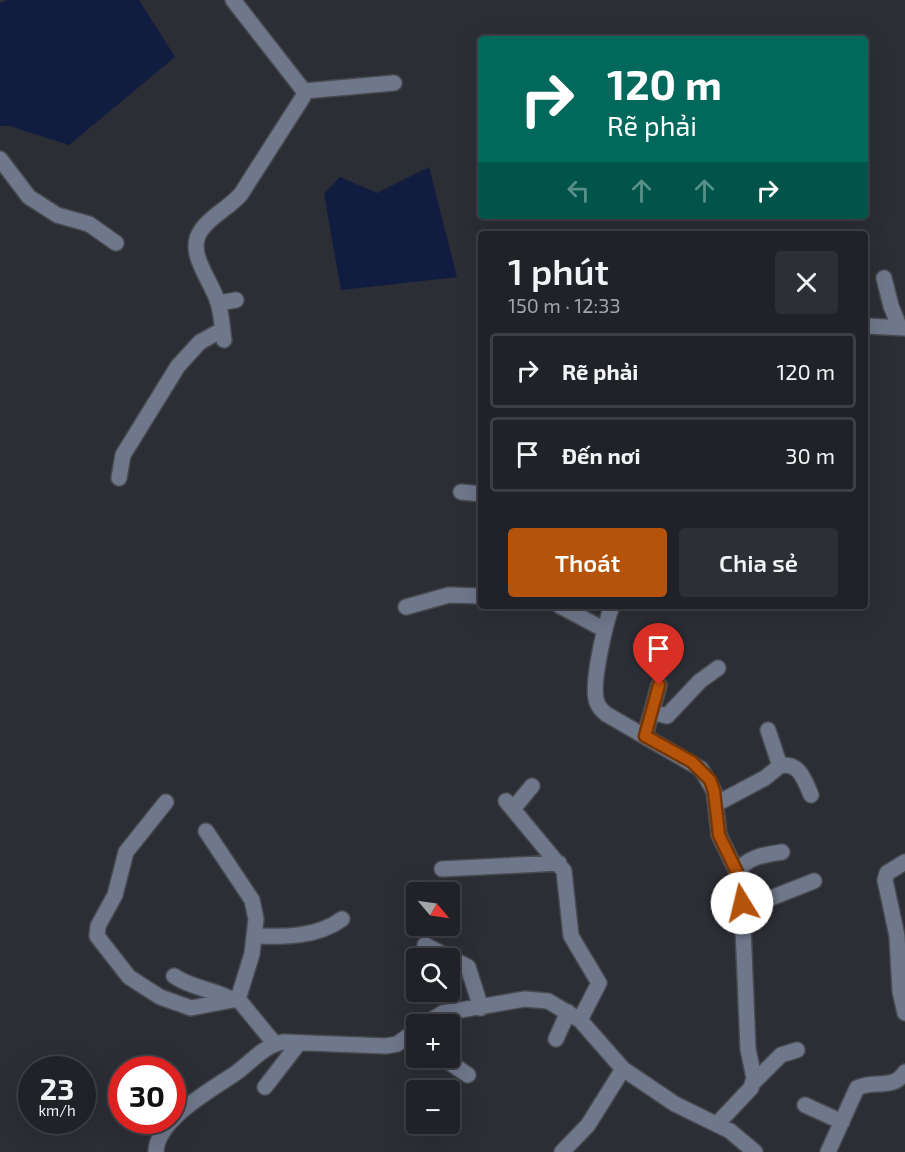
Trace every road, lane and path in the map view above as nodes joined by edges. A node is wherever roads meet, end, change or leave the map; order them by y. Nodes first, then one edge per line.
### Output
1 (233, 0) edge
2 (394, 83) dead end
3 (304, 91) junction
4 (0, 159) edge
5 (116, 243) dead end
6 (884, 278) dead end
7 (236, 300) dead end
8 (219, 303) junction
9 (868, 326) edge
10 (902, 327) edge
11 (119, 478) dead end
12 (461, 492) dead end
13 (478, 494) edge
14 (478, 596) edge
15 (406, 607) dead end
16 (566, 609) edge
17 (611, 609) edge
18 (604, 630) junction
19 (718, 668) dead end
20 (659, 685) dead end
21 (652, 712) junction
22 (768, 730) dead end
23 (645, 736) junction
24 (780, 766) junction
25 (532, 786) dead end
26 (811, 795) dead end
27 (166, 802) dead end
28 (716, 804) junction
29 (206, 831) dead end
30 (782, 852) dead end
31 (905, 862) edge
32 (559, 863) junction
33 (442, 869) dead end
34 (737, 872) junction
35 (814, 881) dead end
36 (743, 909) junction
37 (342, 919) dead end
38 (256, 936) junction
39 (425, 945) dead end
40 (174, 976) dead end
41 (236, 1000) junction
42 (481, 1008) junction
43 (905, 1013) edge
44 (441, 1014) edge
45 (574, 1016) junction
46 (406, 1039) edge
47 (556, 1039) dead end
48 (299, 1043) junction
49 (275, 1044) junction
50 (797, 1050) dead end
51 (458, 1068) edge
52 (623, 1069) junction
53 (905, 1072) edge
54 (468, 1075) dead end
55 (753, 1083) junction
56 (265, 1087) dead end
57 (805, 1105) dead end
58 (842, 1122) junction
59 (717, 1124) junction
60 (156, 1152) edge
61 (561, 1152) edge
62 (755, 1152) edge
63 (828, 1152) edge

1 - 3 street
2 - 3 street
3 - 8 street
4 - 5 street
6 - 10 street
7 - 8 street
8 - 11 street
9 - 10 street
12 - 13 street
14 - 15 street
16 - 18 street
17 - 18 street
18 - 23 street
19 - 21 street
20 - 21 street
21 - 23 street
22 - 24 street
23 - 28 street
24 - 26 street
24 - 28 street
25 - 32 street
27 - 41 street
28 - 34 street
29 - 38 street
30 - 34 street
31 - 43 street
32 - 33 street
32 - 45 street
34 - 36 street
35 - 36 street
36 - 55 street
37 - 38 street
38 - 41 street
39 - 42 street
40 - 41 street
41 - 49 street
42 - 44 street
42 - 45 street
45 - 47 street
45 - 52 street
46 - 48 street
48 - 49 street
48 - 56 street
49 - 60 street
50 - 55 street
51 - 54 street
52 - 59 street
52 - 61 street
53 - 58 street
55 - 59 street
57 - 58 street
58 - 63 street
59 - 62 street

